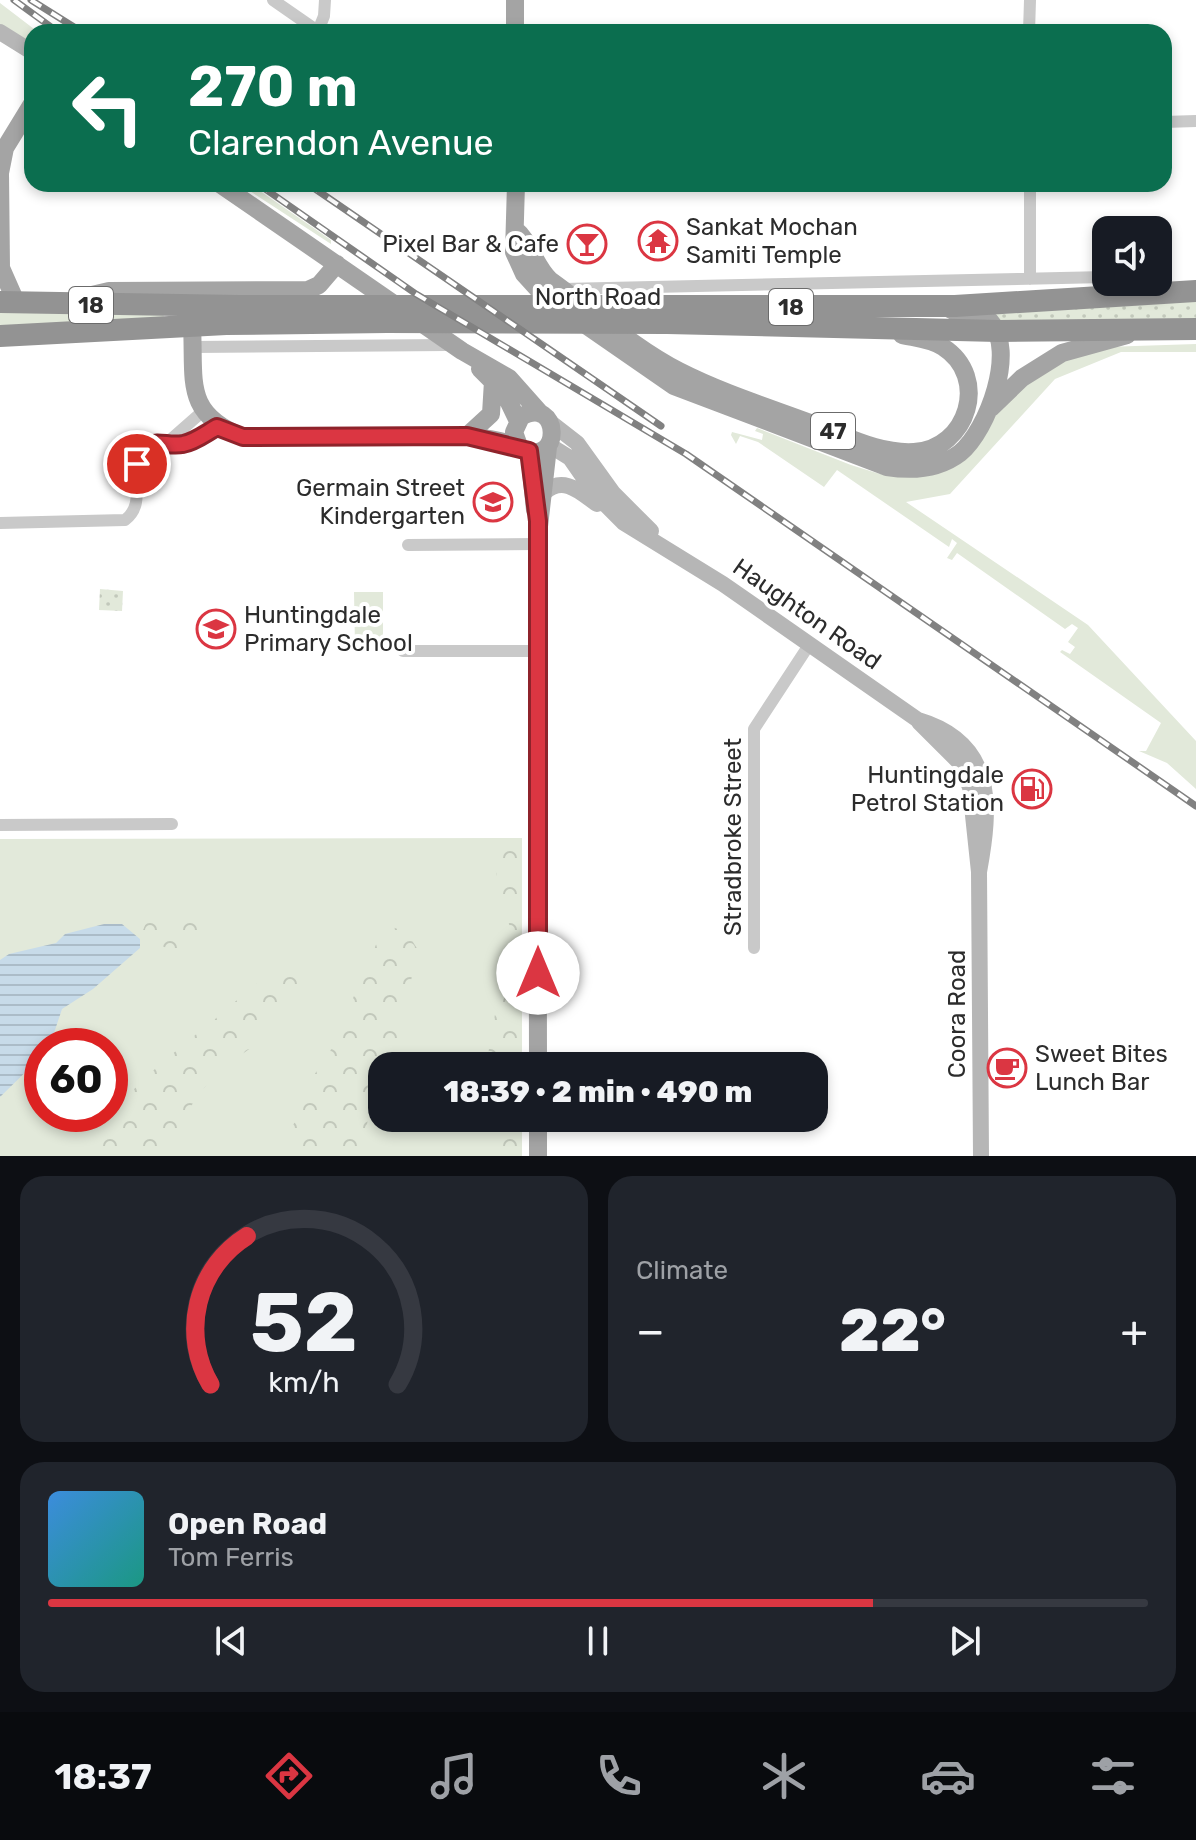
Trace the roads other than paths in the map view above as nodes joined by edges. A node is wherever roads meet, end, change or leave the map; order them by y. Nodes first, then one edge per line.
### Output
1 (273, 0) edge
2 (325, 0) edge
3 (515, 0) edge
4 (307, 24) edge
5 (321, 24) edge
6 (515, 24) edge
7 (0, 32) edge
8 (24, 49) edge
9 (24, 117) edge
10 (1196, 121) edge
11 (1172, 122) edge
12 (232, 192) edge
13 (516, 192) edge
14 (1030, 192) edge
15 (516, 230) junction
16 (337, 264) junction
17 (1092, 277) edge
18 (1030, 279) junction
19 (967, 280) junction
20 (563, 289) junction
21 (1196, 291) edge
22 (1172, 292) edge
23 (1095, 296) edge
24 (8, 302) edge
25 (53, 304) junction
26 (942, 306) junction
27 (868, 328) junction
28 (1153, 329) junction
29 (1196, 329) edge
30 (998, 331) junction
31 (0, 336) edge
32 (192, 336) junction
33 (462, 351) junction
34 (493, 381) junction
35 (987, 411) junction
36 (202, 412) junction
37 (545, 418) junction
38 (517, 422) junction
39 (217, 427) junction
40 (467, 436) junction
41 (169, 441) junction
42 (548, 446) junction
43 (524, 449) junction
44 (545, 492) junction
45 (618, 518) junction
46 (538, 521) junction
47 (0, 523) edge
48 (537, 544) junction
49 (408, 545) dead end
50 (667, 547) junction
51 (809, 645) junction
52 (403, 651) dead end
53 (538, 651) junction
54 (975, 778) joint
55 (172, 824) dead end
56 (0, 825) edge
57 (754, 948) dead end
58 (538, 1052) edge
59 (538, 1132) edge
60 (538, 1156) edge
61 (981, 1156) edge

1 - 4 street
2 - 5 street
3 - 6 main road
7 - 8 street
9 - 24 main road
10 - 11 street
12 - 16 main road, Haughton Road
13 - 15 main road, 47
14 - 18 street
15 - 20 main road, 47
15 - 35 main road, 47
16 - 25 main road
16 - 33 main road, Haughton Road
17 - 18 street, North Road
18 - 19 street, North Road
19 - 20 street, North Road
19 - 26 street
20 - 27 main road, 47
21 - 22 highway, North Road / 18
23 - 26 highway, North Road / 18
24 - 25 highway, North Road / 18
25 - 26 highway, North Road / 18
26 - 30 main road
27 - 30 highway, North Road / 18
27 - 32 highway, North Road / 18
28 - 29 highway, North Road / 18
28 - 30 highway, North Road / 18
28 - 35 main road
30 - 35 main road, 47
31 - 32 highway, North Road / 18
32 - 33 street, North Road
32 - 36 main road
33 - 34 main road, Haughton Road
33 - 37 main road, Haughton Road
34 - 38 main road, Haughton Road
34 - 40 main road
36 - 39 main road
36 - 41 street
37 - 38 main road
37 - 42 main road
37 - 50 street, Haughton Road
38 - 40 main road
38 - 43 main road
39 - 40 main road
39 - 41 street
40 - 43 main road
41 - 47 street
42 - 43 main road
42 - 44 main road
42 - 45 street, Haughton Road
43 - 46 main road
44 - 45 street
44 - 46 main road
45 - 50 street, Haughton Road
46 - 48 main road
48 - 49 street
48 - 53 main road
50 - 51 street, Haughton Road
51 - 54 street, Haughton Road
51 - 57 street, Stradbroke Street
52 - 53 street
53 - 58 main road
54 - 61 street, Coora Road
55 - 56 street
59 - 60 main road

